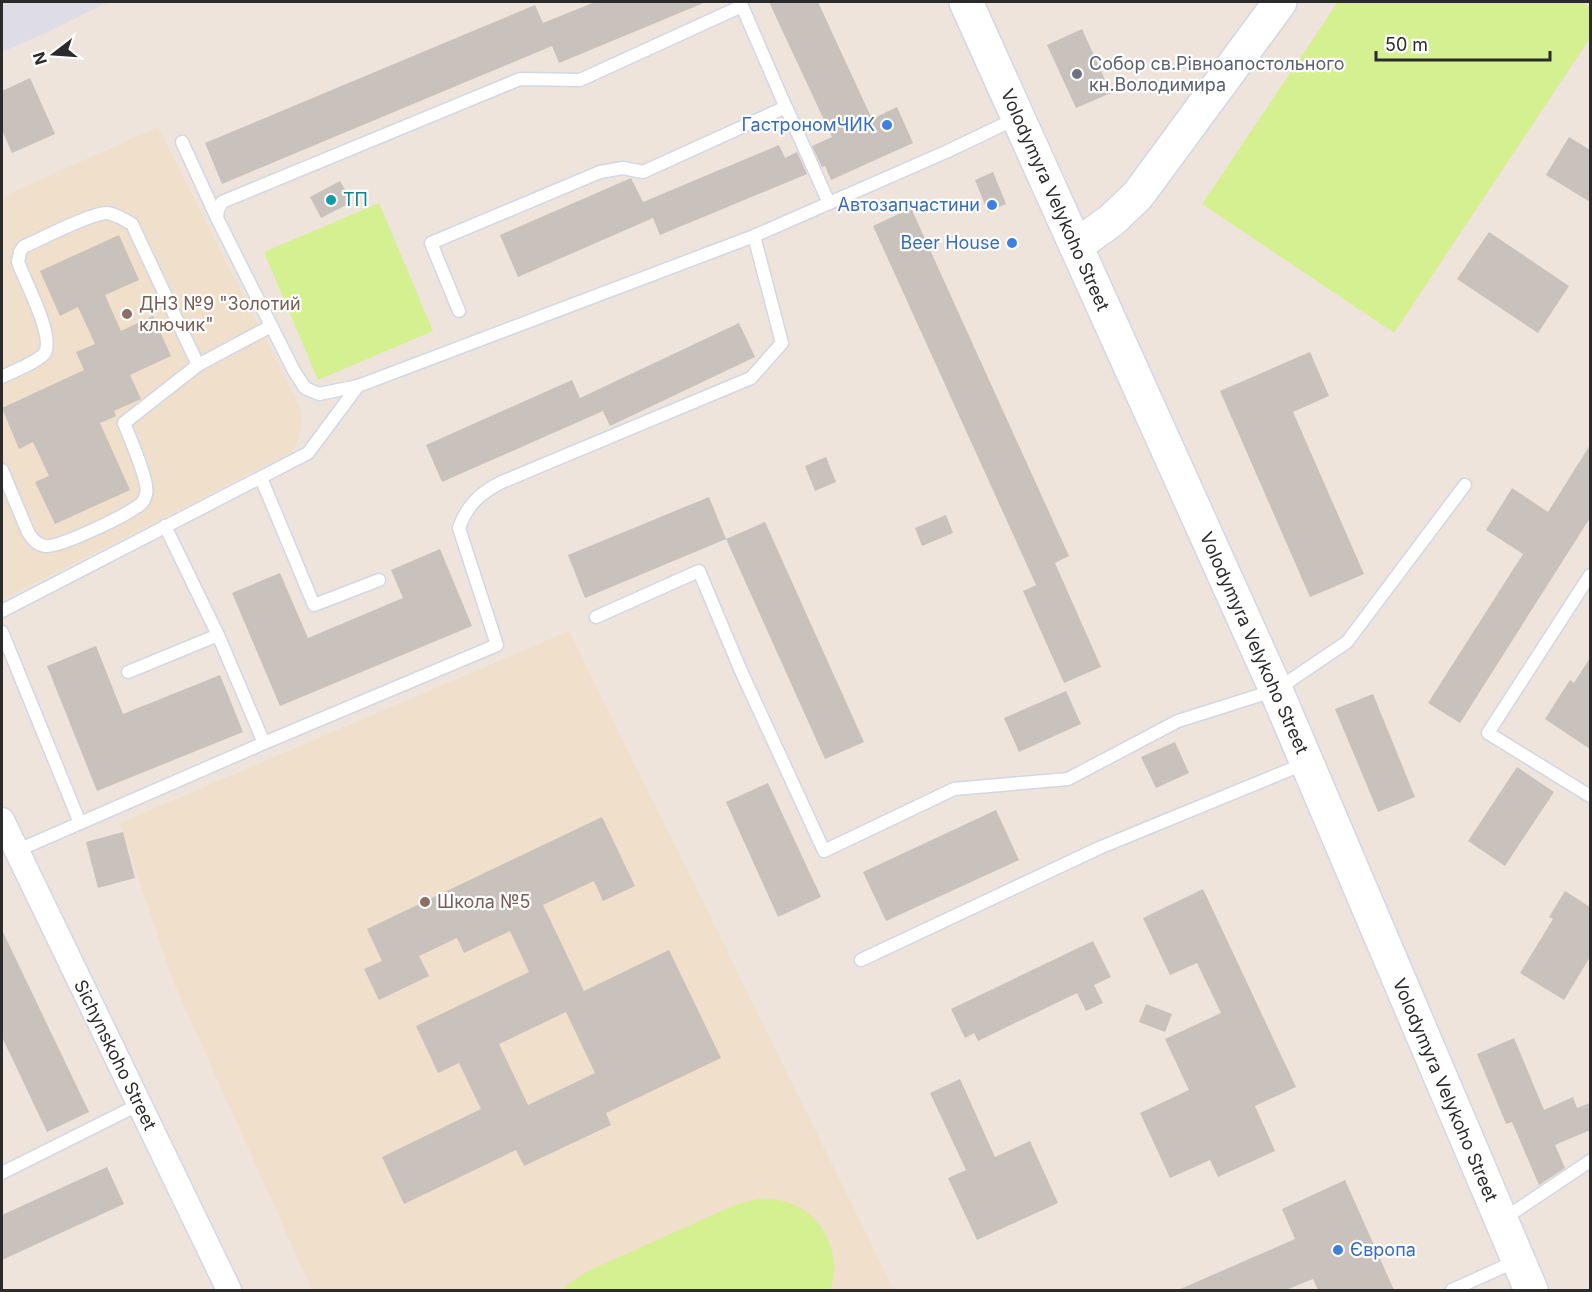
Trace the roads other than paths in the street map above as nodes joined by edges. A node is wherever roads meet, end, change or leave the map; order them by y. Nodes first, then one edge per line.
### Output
1 (966, 2) edge
2 (1280, 2) edge
3 (786, 107) junction
4 (1018, 117) junction
5 (183, 142) dead end
6 (829, 203) junction
7 (217, 218) junction
8 (754, 236) junction
9 (1076, 246) junction
10 (459, 311) dead end
11 (271, 326) junction
12 (198, 365) junction
13 (2, 376) edge
14 (358, 386) junction
15 (2, 470) edge
16 (261, 478) junction
17 (1465, 484) dead end
18 (165, 526) junction
19 (1590, 574) edge
20 (379, 580) dead end
21 (2, 611) edge
22 (596, 617) dead end
23 (2, 632) edge
24 (218, 635) junction
25 (128, 672) dead end
26 (1276, 690) junction
27 (264, 743) junction
28 (1307, 762) junction
29 (1590, 796) edge
30 (2, 820) edge
31 (80, 823) junction
32 (16, 851) junction
33 (861, 960) dead end
34 (140, 1104) junction
35 (1590, 1161) edge
36 (2, 1173) edge
37 (1501, 1221) junction
38 (1517, 1260) junction
39 (229, 1290) edge
40 (1452, 1290) edge
41 (1531, 1290) edge

1 - 4 main road, Volodymyra Velykoho Street
2 - 9 main road
3 - 6 lane
3 - 7 lane
3 - 10 lane
4 - 6 lane
4 - 9 main road, Volodymyra Velykoho Street
5 - 7 lane
6 - 8 lane
7 - 11 lane
8 - 14 lane
8 - 27 lane
9 - 26 main road, Volodymyra Velykoho Street
11 - 12 lane
11 - 14 lane
12 - 13 lane
12 - 15 lane
14 - 16 lane
16 - 18 lane
16 - 20 lane
17 - 26 lane
18 - 21 lane
18 - 24 lane
19 - 29 lane
22 - 26 lane
23 - 31 lane
24 - 25 lane
24 - 27 lane
26 - 28 main road, Volodymyra Velykoho Street
27 - 31 lane
28 - 33 lane
28 - 37 main road, Volodymyra Velykoho Street
30 - 32 street, Sichynskoho Street
31 - 32 lane
32 - 34 street, Sichynskoho Street
34 - 36 lane
34 - 39 street, Sichynskoho Street
35 - 37 lane
37 - 38 main road, Volodymyra Velykoho Street
38 - 40 lane
38 - 41 main road, Volodymyra Velykoho Street

